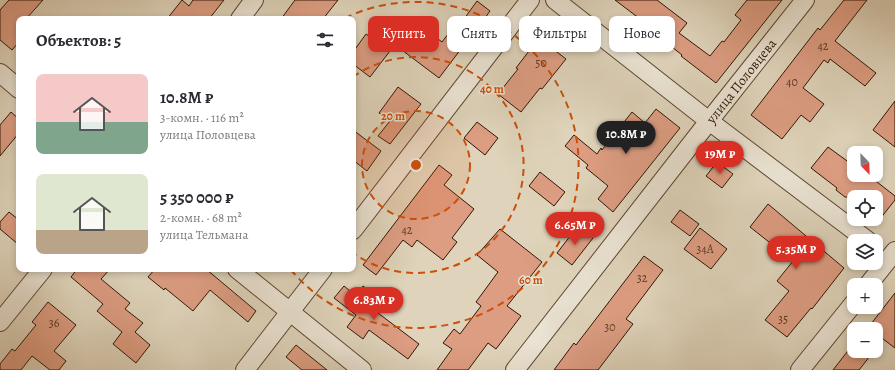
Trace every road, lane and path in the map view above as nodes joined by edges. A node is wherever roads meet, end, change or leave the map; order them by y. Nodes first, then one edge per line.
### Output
1 (254, 0) edge
2 (530, 0) edge
3 (554, 0) edge
4 (805, 0) edge
5 (242, 16) edge
6 (0, 73) edge
7 (16, 86) edge
8 (709, 121) junction
9 (356, 226) edge
10 (859, 234) edge
11 (883, 251) edge
12 (893, 257) edge
13 (41, 272) edge
14 (241, 272) edge
15 (321, 272) edge
16 (874, 278) edge
17 (290, 311) junction
18 (847, 312) edge
19 (0, 322) edge
20 (245, 370) edge
21 (362, 370) edge
22 (516, 370) edge
23 (800, 370) edge

1 - 5 street
2 - 9 street
3 - 8 street
4 - 8 street, улица Половцева
6 - 7 street
8 - 10 street
8 - 22 street, улица Половцева
11 - 12 street
12 - 16 street
13 - 19 street
14 - 17 street
15 - 17 street
17 - 20 street
17 - 21 street
18 - 23 street

